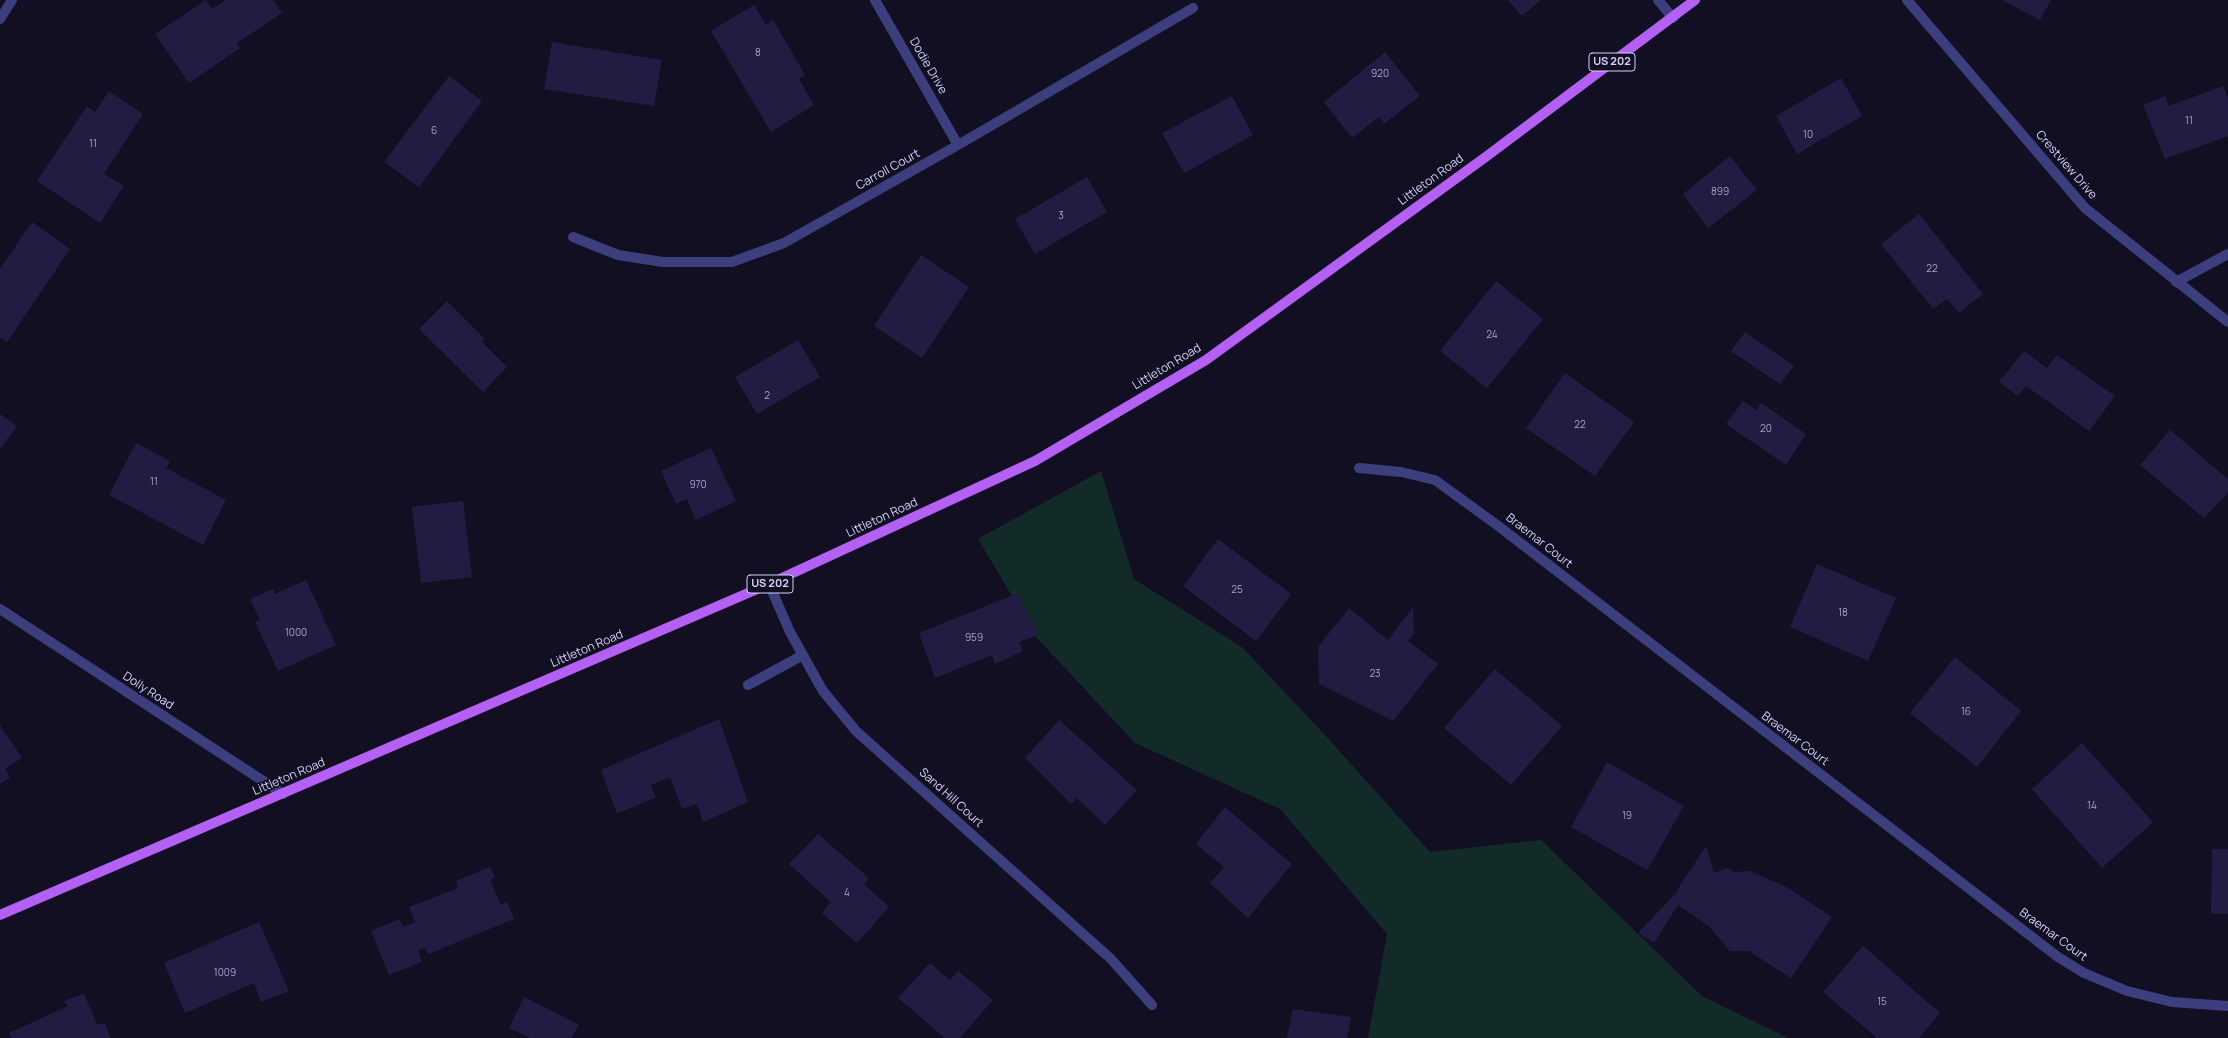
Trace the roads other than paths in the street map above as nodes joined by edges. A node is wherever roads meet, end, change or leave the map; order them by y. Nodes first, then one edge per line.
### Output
1 (12, 0) edge
2 (875, 0) edge
3 (1658, 0) edge
4 (1695, 0) edge
5 (1907, 0) edge
6 (1193, 8) dead end
7 (1673, 18) junction
8 (0, 19) edge
9 (958, 146) junction
10 (573, 237) dead end
11 (2228, 254) edge
12 (2176, 282) junction
13 (2228, 322) edge
14 (1359, 468) dead end
15 (769, 584) junction
16 (0, 609) edge
17 (803, 655) junction
18 (748, 686) dead end
19 (283, 794) junction
20 (0, 915) edge
21 (1152, 1005) dead end
22 (2228, 1006) edge

1 - 8 street
2 - 9 street, Dodie Drive
3 - 7 street
4 - 7 main road, Littleton Road / US 202
5 - 12 street, Crestview Drive
6 - 9 street, Carroll Court
7 - 15 main road, Littleton Road / US 202
9 - 10 street, Carroll Court
11 - 12 street
12 - 13 street, Crestview Drive
14 - 22 street, Braemar Court
15 - 17 street, Sand Hill Court
15 - 19 main road, Littleton Road / US 202
16 - 19 street, Dolly Road
17 - 18 street
17 - 21 street, Sand Hill Court
19 - 20 main road, Littleton Road / US 202

